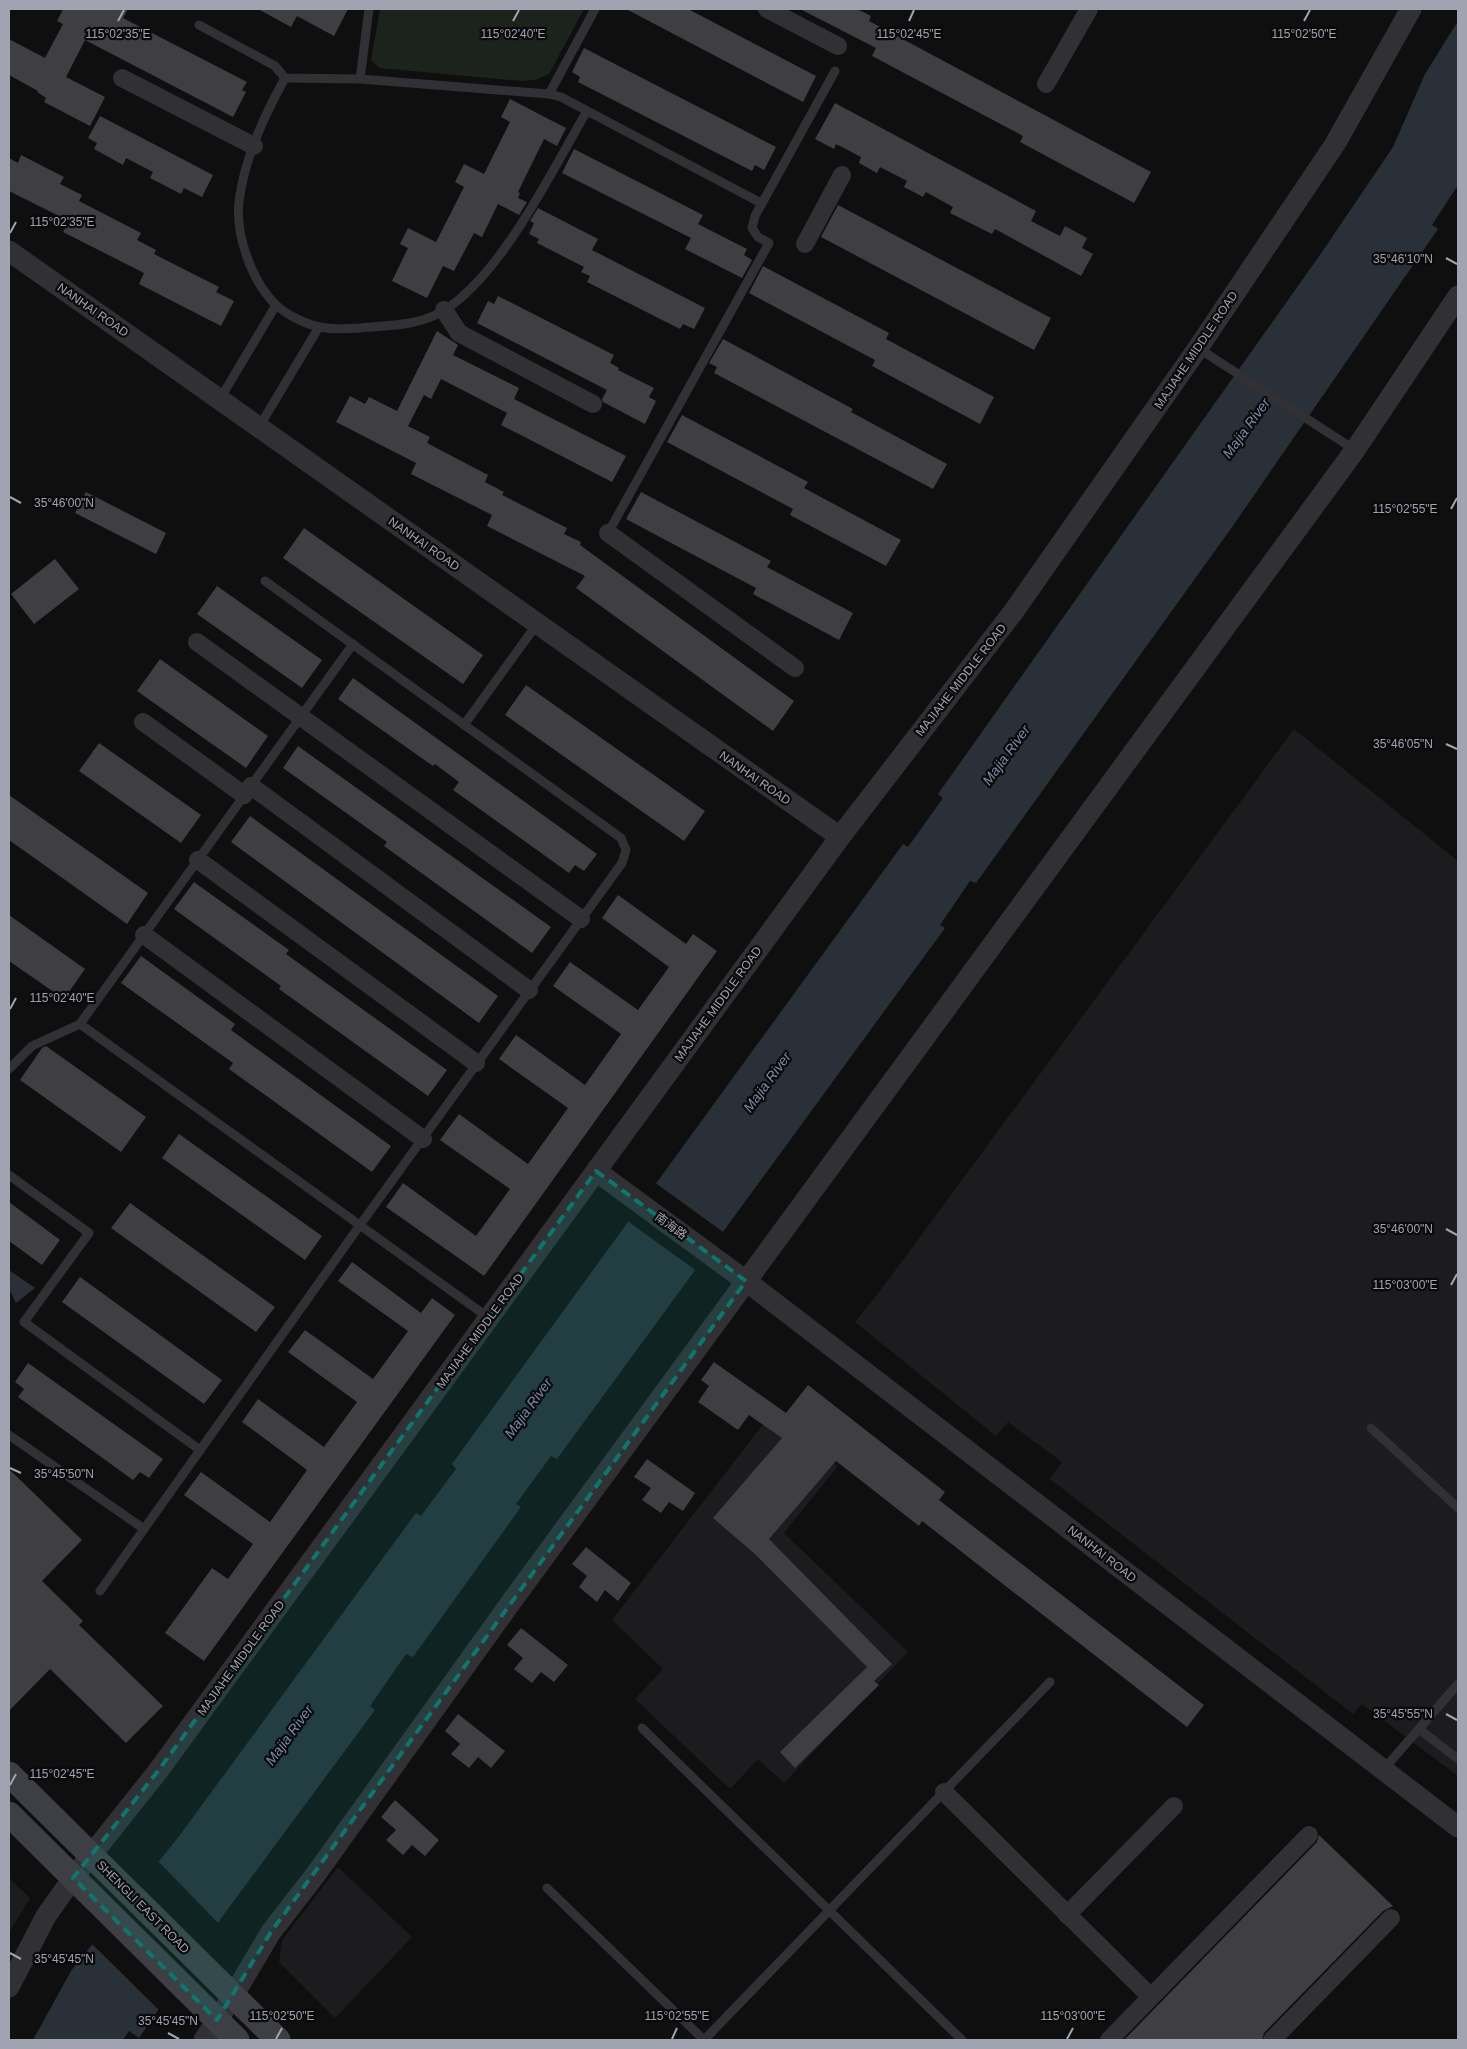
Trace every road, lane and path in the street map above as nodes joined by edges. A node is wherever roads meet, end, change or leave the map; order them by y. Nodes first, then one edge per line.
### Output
1 (369, 9) edge
2 (595, 9) edge
3 (767, 9) edge
4 (1089, 9) edge
5 (1411, 9) edge
6 (199, 25) dead end
7 (838, 46) dead end
8 (835, 71) dead end
9 (122, 78) dead end
10 (285, 78) junction
11 (360, 79) junction
12 (1046, 84) dead end
13 (549, 94) junction
14 (587, 111) junction
15 (254, 146) junction
16 (842, 175) dead end
17 (761, 203) junction
18 (805, 244) dead end
19 (9, 251) edge
20 (1458, 296) edge
21 (276, 305) junction
22 (444, 310) junction
23 (319, 327) junction
24 (1198, 348) junction
25 (220, 399) junction
26 (593, 404) dead end
27 (259, 427) junction
28 (1355, 450) junction
29 (608, 533) joint
30 (265, 582) dead end
31 (537, 624) junction
32 (197, 642) dead end
33 (353, 644) junction
34 (795, 668) dead end
35 (300, 717) junction
36 (143, 722) dead end
37 (464, 725) junction
38 (247, 791) junction
39 (840, 837) junction
40 (198, 860) junction
41 (581, 919) junction
42 (144, 935) junction
43 (529, 990) junction
44 (80, 1024) junction
45 (476, 1063) junction
46 (9, 1069) edge
47 (423, 1139) junction
48 (596, 1171) junction
49 (9, 1175) edge
50 (360, 1225) junction
51 (746, 1281) junction
52 (489, 1318) junction
53 (1371, 1428) dead end
54 (9, 1435) edge
55 (200, 1450) junction
56 (1458, 1508) edge
57 (144, 1529) junction
58 (100, 1591) dead end
59 (1050, 1682) dead end
60 (1458, 1684) edge
61 (642, 1728) dead end
62 (1419, 1729) junction
63 (1458, 1759) edge
64 (1383, 1770) junction
65 (9, 1774) edge
66 (944, 1792) junction
67 (1174, 1806) dead end
68 (9, 1814) edge
69 (1458, 1827) edge
70 (1309, 1836) dead end
71 (97, 1862) junction
72 (80, 1885) junction
73 (547, 1888) dead end
74 (829, 1910) junction
75 (1067, 1915) junction
76 (1391, 1918) dead end
77 (9, 1987) edge
78 (233, 1996) junction
79 (1151, 1997) junction
80 (211, 2030) edge
81 (237, 2040) edge
82 (278, 2040) edge
83 (962, 2040) edge
84 (1109, 2040) edge
85 (1272, 2040) edge

1 - 11 lane
2 - 13 lane
3 - 7 street
4 - 12 street
5 - 24 street, MAJIAHE MIDDLE ROAD
6 - 10 lane
8 - 17 lane
9 - 15 street
10 - 11 lane
10 - 15 lane
11 - 13 lane
13 - 14 lane
14 - 17 lane
14 - 22 lane
15 - 21 lane
16 - 18 street
17 - 29 lane
19 - 25 street, NANHAI ROAD
20 - 28 street
21 - 23 lane
21 - 25 lane
22 - 23 lane
22 - 26 street
23 - 27 lane
24 - 28 lane
24 - 39 street, MAJIAHE MIDDLE ROAD
25 - 27 street, NANHAI ROAD
27 - 31 street, NANHAI ROAD
28 - 51 street
29 - 34 street
30 - 33 lane
31 - 37 lane
31 - 39 street, NANHAI ROAD
32 - 35 street
33 - 35 lane
33 - 37 lane
35 - 38 lane
35 - 41 street
36 - 38 street
37 - 41 lane
38 - 40 lane
38 - 43 street
39 - 48 street, MAJIAHE MIDDLE ROAD
40 - 42 lane
40 - 45 street
41 - 43 lane
42 - 44 lane
42 - 47 street
43 - 45 lane
44 - 46 lane
44 - 50 lane
45 - 47 lane
47 - 50 lane
48 - 51 street, 南海路
48 - 52 street, MAJIAHE MIDDLE ROAD
49 - 55 lane
50 - 52 lane
50 - 55 lane
51 - 64 street, NANHAI ROAD
51 - 78 street
52 - 71 street, MAJIAHE MIDDLE ROAD
53 - 56 lane
54 - 57 lane
55 - 57 lane
57 - 58 lane
59 - 66 lane
60 - 62 lane
61 - 74 lane
62 - 63 lane
62 - 64 lane
64 - 69 street, NANHAI ROAD
65 - 71 main road, SHENGLI EAST ROAD
66 - 74 lane
66 - 75 street
67 - 75 street
68 - 72 main road
70 - 79 street
71 - 72 street, MAJIAHE MIDDLE ROAD
71 - 78 main road, SHENGLI EAST ROAD
72 - 77 street, MAJIAHE MIDDLE ROAD
72 - 80 main road
73 - 74 lane
74 - 83 lane
75 - 79 street
76 - 85 street
78 - 80 street
78 - 82 main road, SHENGLI EAST ROAD
79 - 84 street
80 - 81 main road

